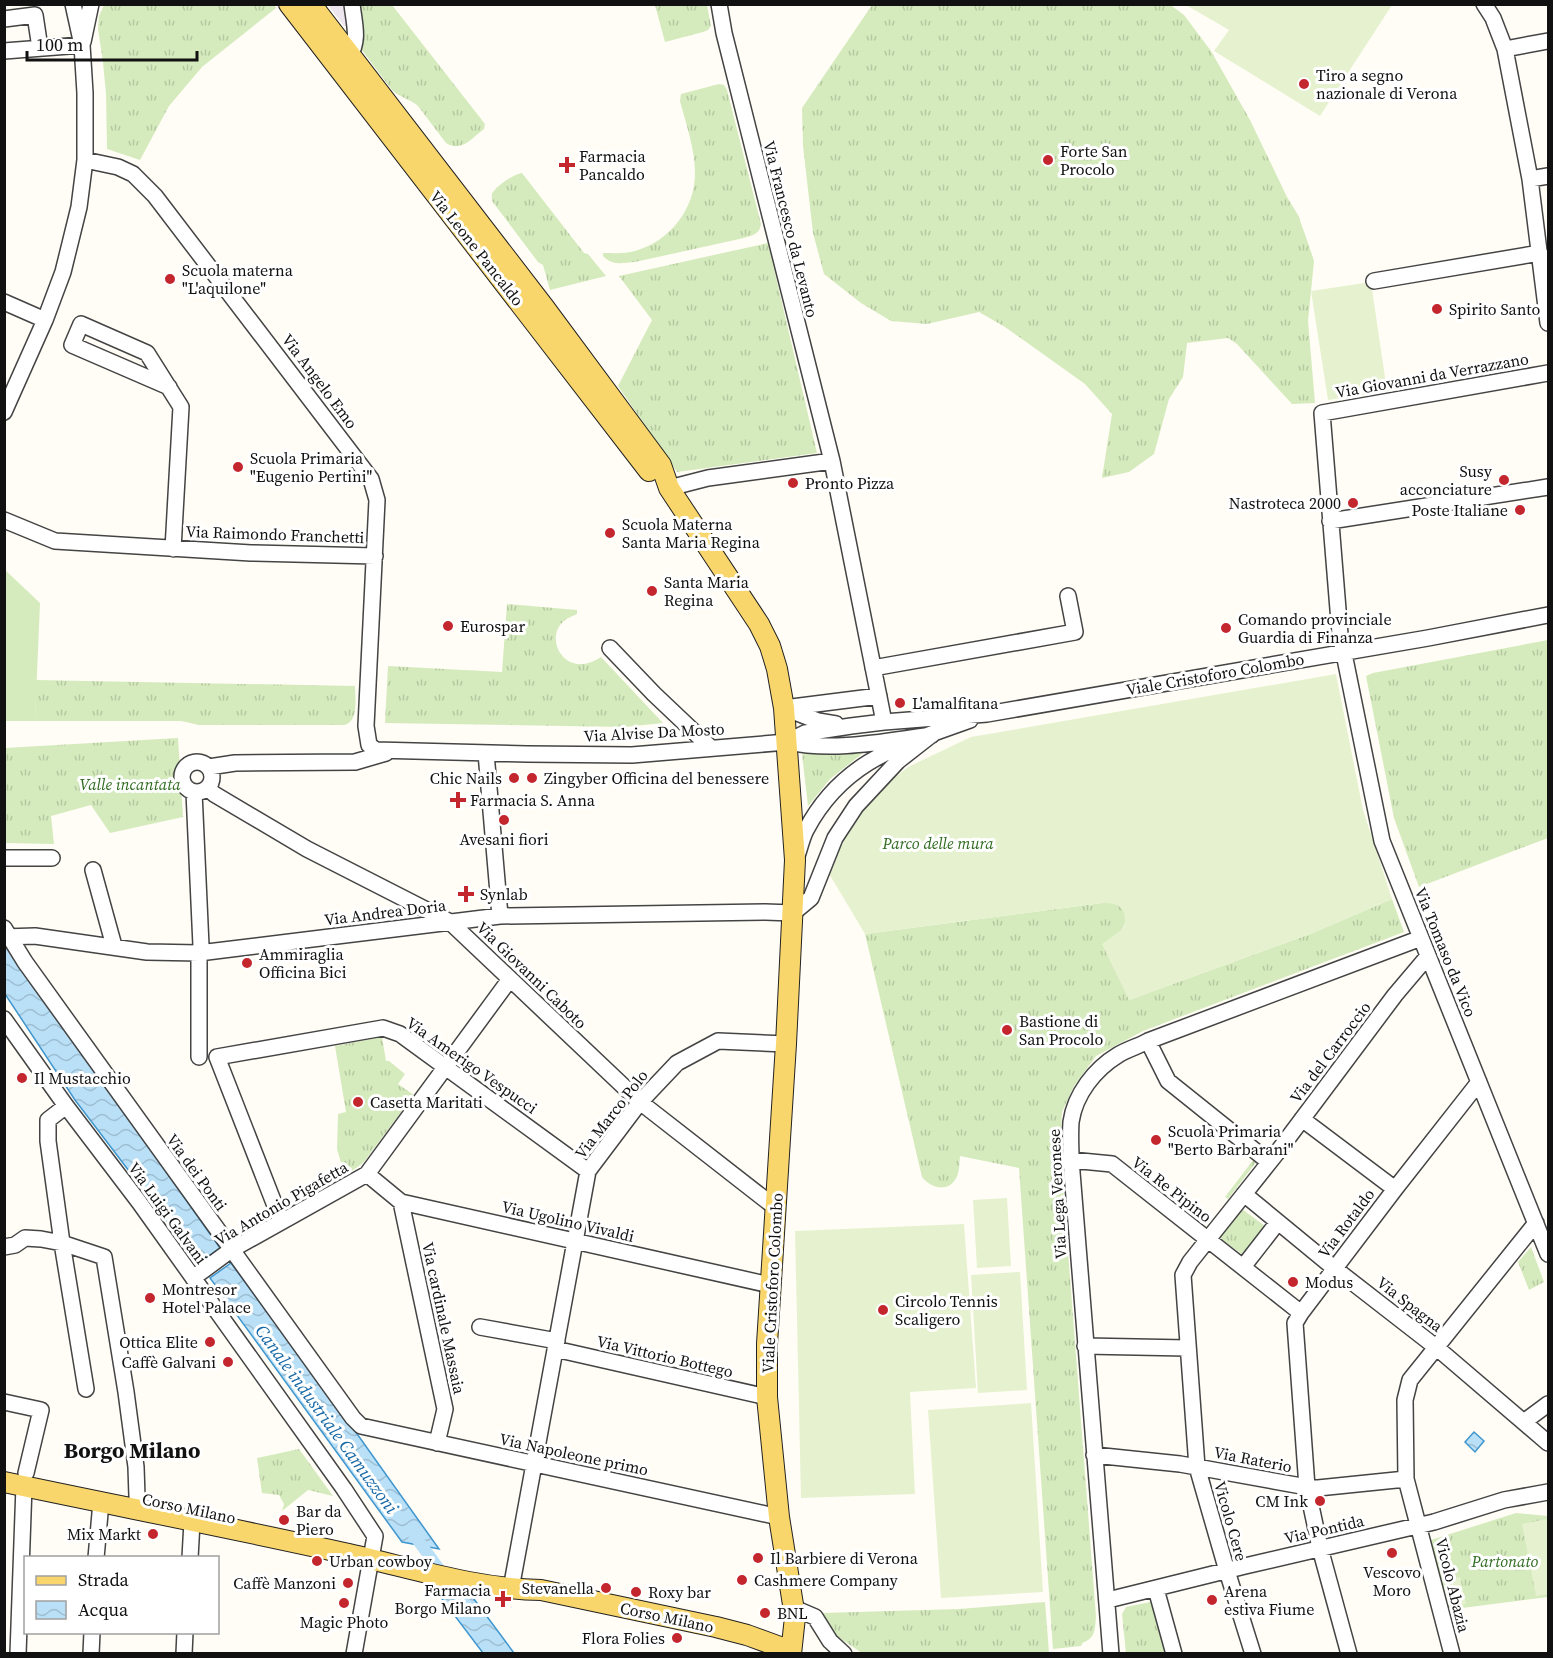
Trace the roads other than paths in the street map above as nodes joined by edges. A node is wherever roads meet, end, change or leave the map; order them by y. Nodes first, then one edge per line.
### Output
1 (73, 4) edge
2 (91, 4) edge
3 (289, 4) edge
4 (311, 4) edge
5 (352, 4) edge
6 (718, 4) edge
7 (1484, 4) edge
8 (4, 19) edge
9 (1548, 41) edge
10 (82, 45) junction
11 (40, 48) junction
12 (1505, 49) junction
13 (4, 51) edge
14 (349, 57) junction
15 (85, 160) junction
16 (1548, 176) edge
17 (1530, 179) junction
18 (1540, 253) junction
19 (1374, 281) dead end
20 (4, 302) edge
21 (45, 320) junction
22 (1548, 323) edge
23 (1548, 374) edge
24 (169, 387) junction
25 (4, 412) edge
26 (1322, 413) joint
27 (831, 461) junction
28 (669, 488) junction
29 (1548, 488) edge
30 (4, 520) edge
31 (1330, 521) junction
32 (174, 549) junction
33 (375, 556) junction
34 (1068, 596) dead end
35 (1548, 615) edge
36 (610, 648) dead end
37 (1343, 652) junction
38 (873, 668) junction
39 (879, 696) junction
40 (784, 708) junction
41 (987, 714) junction
42 (884, 722) junction
43 (850, 726) junction
44 (932, 735) junction
45 (787, 742) junction
46 (711, 748) junction
47 (389, 752) junction
48 (486, 753) junction
49 (209, 767) junction
50 (201, 790) junction
51 (4, 858) edge
52 (52, 858) dead end
53 (795, 860) junction
54 (93, 870) dead end
55 (793, 913) junction
56 (500, 916) junction
57 (450, 922) junction
58 (6, 934) edge
59 (1421, 938) junction
60 (114, 946) junction
61 (199, 953) junction
62 (1428, 956) junction
63 (510, 979) junction
64 (7, 1028) edge
65 (1148, 1041) junction
66 (786, 1044) junction
67 (199, 1057) dead end
68 (445, 1066) junction
69 (1479, 1082) junction
70 (640, 1102) junction
71 (66, 1106) junction
72 (1302, 1119) junction
73 (1071, 1160) junction
74 (1269, 1162) junction
75 (588, 1171) junction
76 (366, 1174) junction
77 (1395, 1189) junction
78 (1244, 1194) junction
79 (401, 1202) junction
80 (776, 1208) junction
81 (281, 1221) junction
82 (1278, 1222) junction
83 (1536, 1224) junction
84 (1208, 1240) junction
85 (575, 1241) junction
86 (62, 1243) junction
87 (4, 1247) edge
88 (230, 1252) junction
89 (1548, 1254) edge
90 (1243, 1267) junction
91 (1334, 1268) junction
92 (196, 1276) junction
93 (770, 1285) junction
94 (1301, 1313) junction
95 (480, 1326) dead end
96 (556, 1345) junction
97 (1085, 1346) junction
98 (1187, 1348) junction
99 (1437, 1348) junction
100 (86, 1389) dead end
101 (767, 1397) junction
102 (4, 1402) edge
103 (1548, 1404) edge
104 (1525, 1422) junction
105 (361, 1426) joint
106 (437, 1443) junction
107 (1548, 1443) edge
108 (1094, 1455) junction
109 (535, 1464) junction
110 (1197, 1467) junction
111 (4, 1469) edge
112 (1406, 1479) junction
113 (25, 1480) junction
114 (4, 1482) edge
115 (1307, 1487) junction
116 (1548, 1492) edge
117 (136, 1497) junction
118 (101, 1502) junction
119 (779, 1517) junction
120 (192, 1522) junction
121 (1419, 1525) junction
122 (1320, 1548) junction
123 (373, 1554) junction
124 (96, 1556) edge
125 (190, 1556) edge
126 (1227, 1571) junction
127 (462, 1573) junction
128 (513, 1578) junction
129 (1156, 1589) junction
130 (541, 1590) junction
131 (1124, 1597) junction
132 (1108, 1600) junction
133 (794, 1608) junction
134 (1108, 1617) junction
135 (92, 1634) edge
136 (185, 1634) edge
137 (1109, 1634) junction
138 (794, 1652) edge
139 (18, 1653) edge
140 (91, 1653) edge
141 (184, 1653) edge
142 (354, 1653) edge
143 (844, 1653) edge
144 (1103, 1653) edge
145 (1111, 1653) edge
146 (1174, 1653) edge
147 (1253, 1653) edge
148 (1349, 1653) edge
149 (1452, 1653) edge

1 - 10 street
2 - 10 street
3 - 28 main road, Via Leone Pancaldo
4 - 14 main road, Via Leone Pancaldo
5 - 14 street
6 - 27 street, Via Francesco da Levanto
7 - 12 street
8 - 11 street
9 - 12 street
10 - 11 street
10 - 15 street
11 - 13 street
12 - 17 street
14 - 28 main road, Via Leone Pancaldo
15 - 21 street
15 - 33 street, Via Angelo Emo
16 - 17 street
17 - 18 street
18 - 19 street
18 - 22 street
20 - 21 street
21 - 25 street
23 - 26 street, Via Giovanni da Verrazzano
24 - 24 street, Via Raimondo Franchetti
24 - 32 street, Via Raimondo Franchetti
26 - 31 street, Via Tomaso da Vico
27 - 28 street
27 - 38 street, Via Francesco da Levanto
28 - 40 main road, Via Leone Pancaldo
29 - 31 street
30 - 32 street, Via Raimondo Franchetti
31 - 37 street, Via Tomaso da Vico
32 - 33 street, Via Raimondo Franchetti
33 - 47 street, Via Angelo Emo
34 - 38 street
35 - 37 street, Viale Cristoforo Colombo
36 - 46 street
37 - 41 street, Viale Cristoforo Colombo
37 - 59 street, Via Tomaso da Vico
38 - 39 street, Via Francesco da Levanto
39 - 40 street
39 - 42 street, Via Francesco da Levanto
40 - 43 street, Viale Cristoforo Colombo
40 - 45 main road, Via Leone Pancaldo
41 - 42 street, Viale Cristoforo Colombo
41 - 44 street, Viale Cristoforo Colombo
42 - 43 street, Viale Cristoforo Colombo
43 - 45 street, Viale Cristoforo Colombo
44 - 45 street, Viale Cristoforo Colombo
44 - 53 street, Viale Cristoforo Colombo
44 - 55 street, Viale Cristoforo Colombo
45 - 46 street, Via Alvise Da Mosto
45 - 53 main road, Viale Cristoforo Colombo
46 - 48 street, Via Alvise Da Mosto
47 - 48 street, Via Alvise Da Mosto
47 - 49 street, Via Alvise Da Mosto
48 - 56 street
49 - 50 street
49 - 50 street, Via Alvise Da Mosto
50 - 57 street, Via Giovanni Caboto
50 - 61 street
51 - 52 street
53 - 55 main road, Viale Cristoforo Colombo
54 - 60 street
55 - 56 street, Via Andrea Doria
55 - 66 main road, Viale Cristoforo Colombo
56 - 57 street, Via Andrea Doria
57 - 61 street, Via Andrea Doria
57 - 63 street, Via Giovanni Caboto
58 - 60 street, Via Andrea Doria
58 - 88 street, Via dei Ponti
59 - 62 street, Via Tomaso da Vico
59 - 65 street, Via Lega Veronese
60 - 61 street, Via Andrea Doria
61 - 67 street
62 - 69 street, Via Tomaso da Vico
62 - 72 street, Via del Carroccio
63 - 68 street, Via Antonio Pigafetta
63 - 70 street, Via Giovanni Caboto
64 - 71 street, Via Luigi Galvani
65 - 73 street, Via Lega Veronese
65 - 74 street
66 - 70 street, Via Marco Polo
66 - 80 main road, Viale Cristoforo Colombo
68 - 75 street, Via Amerigo Vespucci
68 - 76 street, Via Antonio Pigafetta
68 - 81 street, Via Amerigo Vespucci
69 - 77 street, Via Rotaldo
69 - 83 street, Via Tomaso da Vico
70 - 75 street, Via Marco Polo
70 - 80 street, Via Giovanni Caboto
71 - 86 street
71 - 92 street, Via Luigi Galvani
72 - 74 street, Via del Carroccio
72 - 77 street
73 - 84 street, Via Re Pipino
73 - 97 street, Via Lega Veronese
74 - 78 street, Via del Carroccio
75 - 85 street, Via Marco Polo
76 - 79 street, Via Ugolino Vivaldi
76 - 81 street, Via Antonio Pigafetta
77 - 91 street, Via Rotaldo
78 - 82 street, Via Spagna
78 - 84 street, Via del Carroccio
79 - 85 street, Via Ugolino Vivaldi
79 - 106 street, Via cardinale Massaia
80 - 93 main road, Viale Cristoforo Colombo
81 - 88 street, Via Antonio Pigafetta
82 - 90 street
82 - 91 street, Via Spagna
83 - 89 street, Via Tomaso da Vico
83 - 99 street, Vicolo Abazia
84 - 90 street, Via Re Pipino
84 - 98 street, Via del Carroccio
85 - 93 street, Via Ugolino Vivaldi
85 - 96 street, Via Marco Polo
86 - 87 street
86 - 100 street
86 - 117 street
88 - 92 street, Via Antonio Pigafetta
88 - 105 street, Via dei Ponti
90 - 94 street, Via Re Pipino
91 - 94 street, Via Rotaldo
91 - 99 street, Via Spagna
92 - 123 street, Via Luigi Galvani
93 - 101 main road, Viale Cristoforo Colombo
94 - 115 street, Via Rotaldo
95 - 96 street
96 - 101 street, Via Vittorio Bottego
96 - 109 street, Via Marco Polo
97 - 98 street
97 - 108 street, Via Lega Veronese
98 - 110 street, Via del Carroccio
99 - 104 street, Via Spagna
99 - 112 street, Vicolo Abazia
101 - 119 main road, Viale Cristoforo Colombo
102 - 113 street
103 - 104 street
104 - 107 street, Via Spagna
105 - 106 street, Via Napoleone primo
106 - 109 street, Via Napoleone primo
108 - 110 street, Via Raterio
108 - 132 street, Via Lega Veronese
109 - 119 street, Via Napoleone primo
109 - 128 street, Via Marco Polo
110 - 115 street, Via Raterio
110 - 126 street, Vicolo Cere
111 - 113 main road, Corso Milano
112 - 115 street, Via Raterio
112 - 121 street, Vicolo Abazia
113 - 114 main road, Corso Milano
113 - 117 main road, Corso Milano
113 - 118 main road, Corso Milano
113 - 139 street
115 - 122 street, Via Rotaldo
116 - 121 street, Via Pontida
117 - 123 main road, Corso Milano
118 - 120 main road, Corso Milano
118 - 124 street
119 - 133 main road, Viale Cristoforo Colombo
120 - 123 main road, Corso Milano
120 - 125 street
121 - 122 street, Via Pontida
121 - 149 street, Vicolo Abazia
122 - 126 street, Via Pontida
122 - 148 street, Via Rotaldo
123 - 127 main road, Corso Milano
123 - 142 street
126 - 129 street, Via Pontida
126 - 147 street, Vicolo Cere
127 - 128 main road, Corso Milano
127 - 130 main road, Corso Milano
128 - 130 main road, Corso Milano
129 - 131 street, Via Pontida
129 - 146 street
130 - 138 main road, Corso Milano
131 - 132 street, Via Pontida
131 - 134 street
132 - 134 street, Via Lega Veronese
133 - 138 main road, Viale Cristoforo Colombo
133 - 143 street
134 - 137 street, Via Lega Veronese
135 - 140 street
136 - 141 street
137 - 144 street
137 - 145 street, Via Lega Veronese

